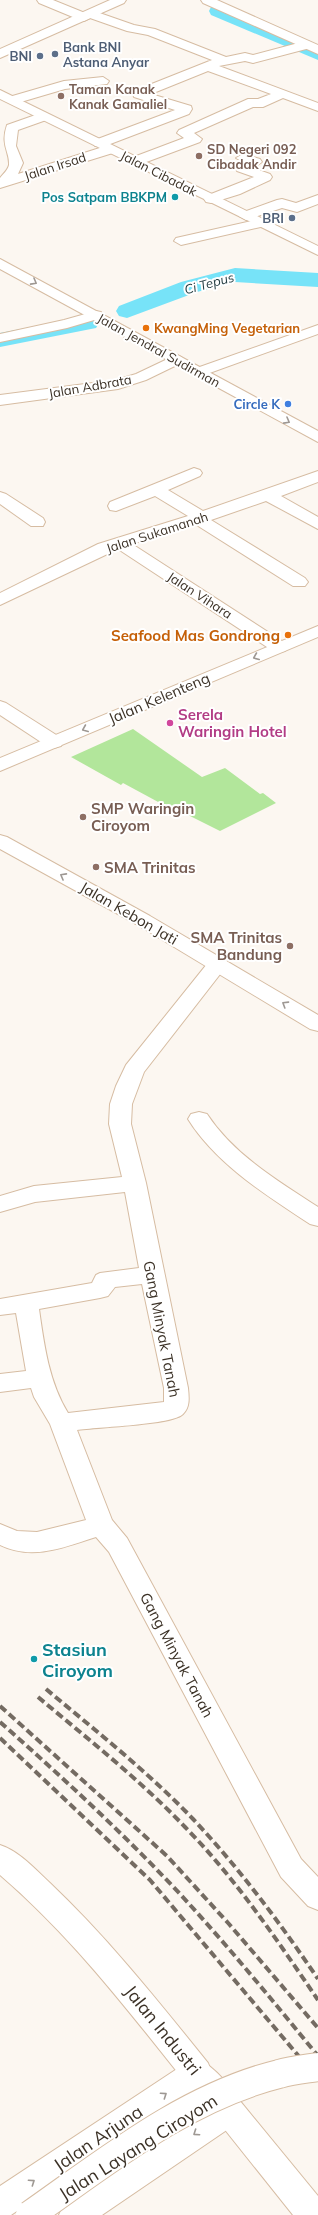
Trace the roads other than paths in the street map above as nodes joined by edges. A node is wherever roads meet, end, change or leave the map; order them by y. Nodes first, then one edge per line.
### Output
1 (43, 0) edge
2 (120, 0) edge
3 (212, 2) edge
4 (88, 16) junction
5 (318, 40) edge
6 (304, 46) junction
7 (318, 50) edge
8 (0, 54) edge
9 (223, 61) junction
10 (207, 66) junction
11 (103, 81) dead end
12 (0, 94) edge
13 (283, 94) junction
14 (14, 100) junction
15 (318, 106) edge
16 (44, 116) junction
17 (105, 146) junction
18 (243, 158) dead end
19 (136, 161) junction
20 (1, 184) edge
21 (211, 199) junction
22 (318, 199) edge
23 (252, 218) junction
24 (181, 241) dead end
25 (318, 251) edge
26 (0, 263) edge
27 (100, 317) junction
28 (318, 329) edge
29 (0, 338) edge
30 (176, 360) junction
31 (199, 372) junction
32 (0, 400) edge
33 (318, 437) edge
34 (194, 473) dead end
35 (318, 476) edge
36 (157, 490) junction
37 (268, 495) junction
38 (0, 497) edge
39 (116, 506) dead end
40 (199, 518) junction
41 (37, 522) dead end
42 (318, 524) edge
43 (120, 543) junction
44 (299, 582) dead end
45 (0, 600) edge
46 (318, 631) edge
47 (279, 647) junction
48 (0, 707) edge
49 (54, 742) junction
50 (0, 765) edge
51 (0, 841) edge
52 (218, 964) junction
53 (314, 1021) edge
54 (199, 1119) dead end
55 (135, 1183) junction
56 (0, 1204) edge
57 (318, 1218) edge
58 (152, 1275) junction
59 (26, 1302) junction
60 (0, 1307) edge
61 (40, 1378) junction
62 (0, 1383) edge
63 (62, 1423) junction
64 (101, 1525) junction
65 (0, 1534) edge
66 (0, 1857) edge
67 (318, 1897) edge
68 (318, 2067) edge
69 (197, 2073) junction
70 (229, 2111) junction
71 (0, 2204) edge
72 (30, 2215) edge
73 (75, 2215) edge
74 (313, 2215) edge

1 - 4 street
2 - 4 street
3 - 6 street
4 - 8 street
4 - 9 street
5 - 6 street
6 - 7 street
6 - 9 street
9 - 10 street
10 - 13 street
10 - 17 street, Jalan Irsad
11 - 14 street
12 - 14 street, Jalan Cibadak
13 - 15 street
13 - 19 street
14 - 16 street, Jalan Cibadak
16 - 17 street, Jalan Cibadak
16 - 20 street
17 - 19 street, Jalan Cibadak
17 - 20 street, Jalan Irsad
18 - 21 street
19 - 21 street, Jalan Cibadak
21 - 23 street, Jalan Cibadak
22 - 23 street
23 - 24 street
23 - 25 street, Jalan Cibadak
26 -> 27 street, Jalan Jendral Sudirman
27 - 29 street
27 - 30 street, Jalan Jendral Sudirman
28 - 31 street
30 - 31 street, Jalan Jendral Sudirman
30 - 32 street, Jalan Adbrata
31 -> 33 street, Jalan Jendral Sudirman
34 - 36 street
35 - 37 street, Jalan Sukamanah
36 - 39 street
36 - 40 street
37 - 40 street, Jalan Sukamanah
37 - 42 street
38 - 41 street
40 - 43 street, Jalan Sukamanah
40 - 44 street
43 - 45 street, Jalan Sukamanah
43 - 47 street, Jalan Vihara
46 - 47 street, Jalan Kelenteng
47 -> 49 street, Jalan Kelenteng
48 - 49 street
49 - 50 street, Jalan Kelenteng
52 -> 51 street, Jalan Kebon Jati
53 -> 52 street, Jalan Kebon Jati
52 - 55 street, Gang Minyak Tanah
54 - 57 street
55 - 56 street
55 - 58 street, Gang Minyak Tanah
58 - 59 street
58 - 63 street, Gang Minyak Tanah
59 - 60 street
59 - 61 street
61 - 62 street
61 - 63 street
63 - 64 street, Gang Minyak Tanah
64 - 65 street
64 - 67 street, Gang Minyak Tanah
66 - 69 street, Jalan Industri
68 - 72 street, Jalan Layang Ciroyom, bridge
69 - 70 street, Jalan Industri
71 -> 69 street, Jalan Arjuna
70 -> 73 street
70 - 74 street, Jalan Industri

